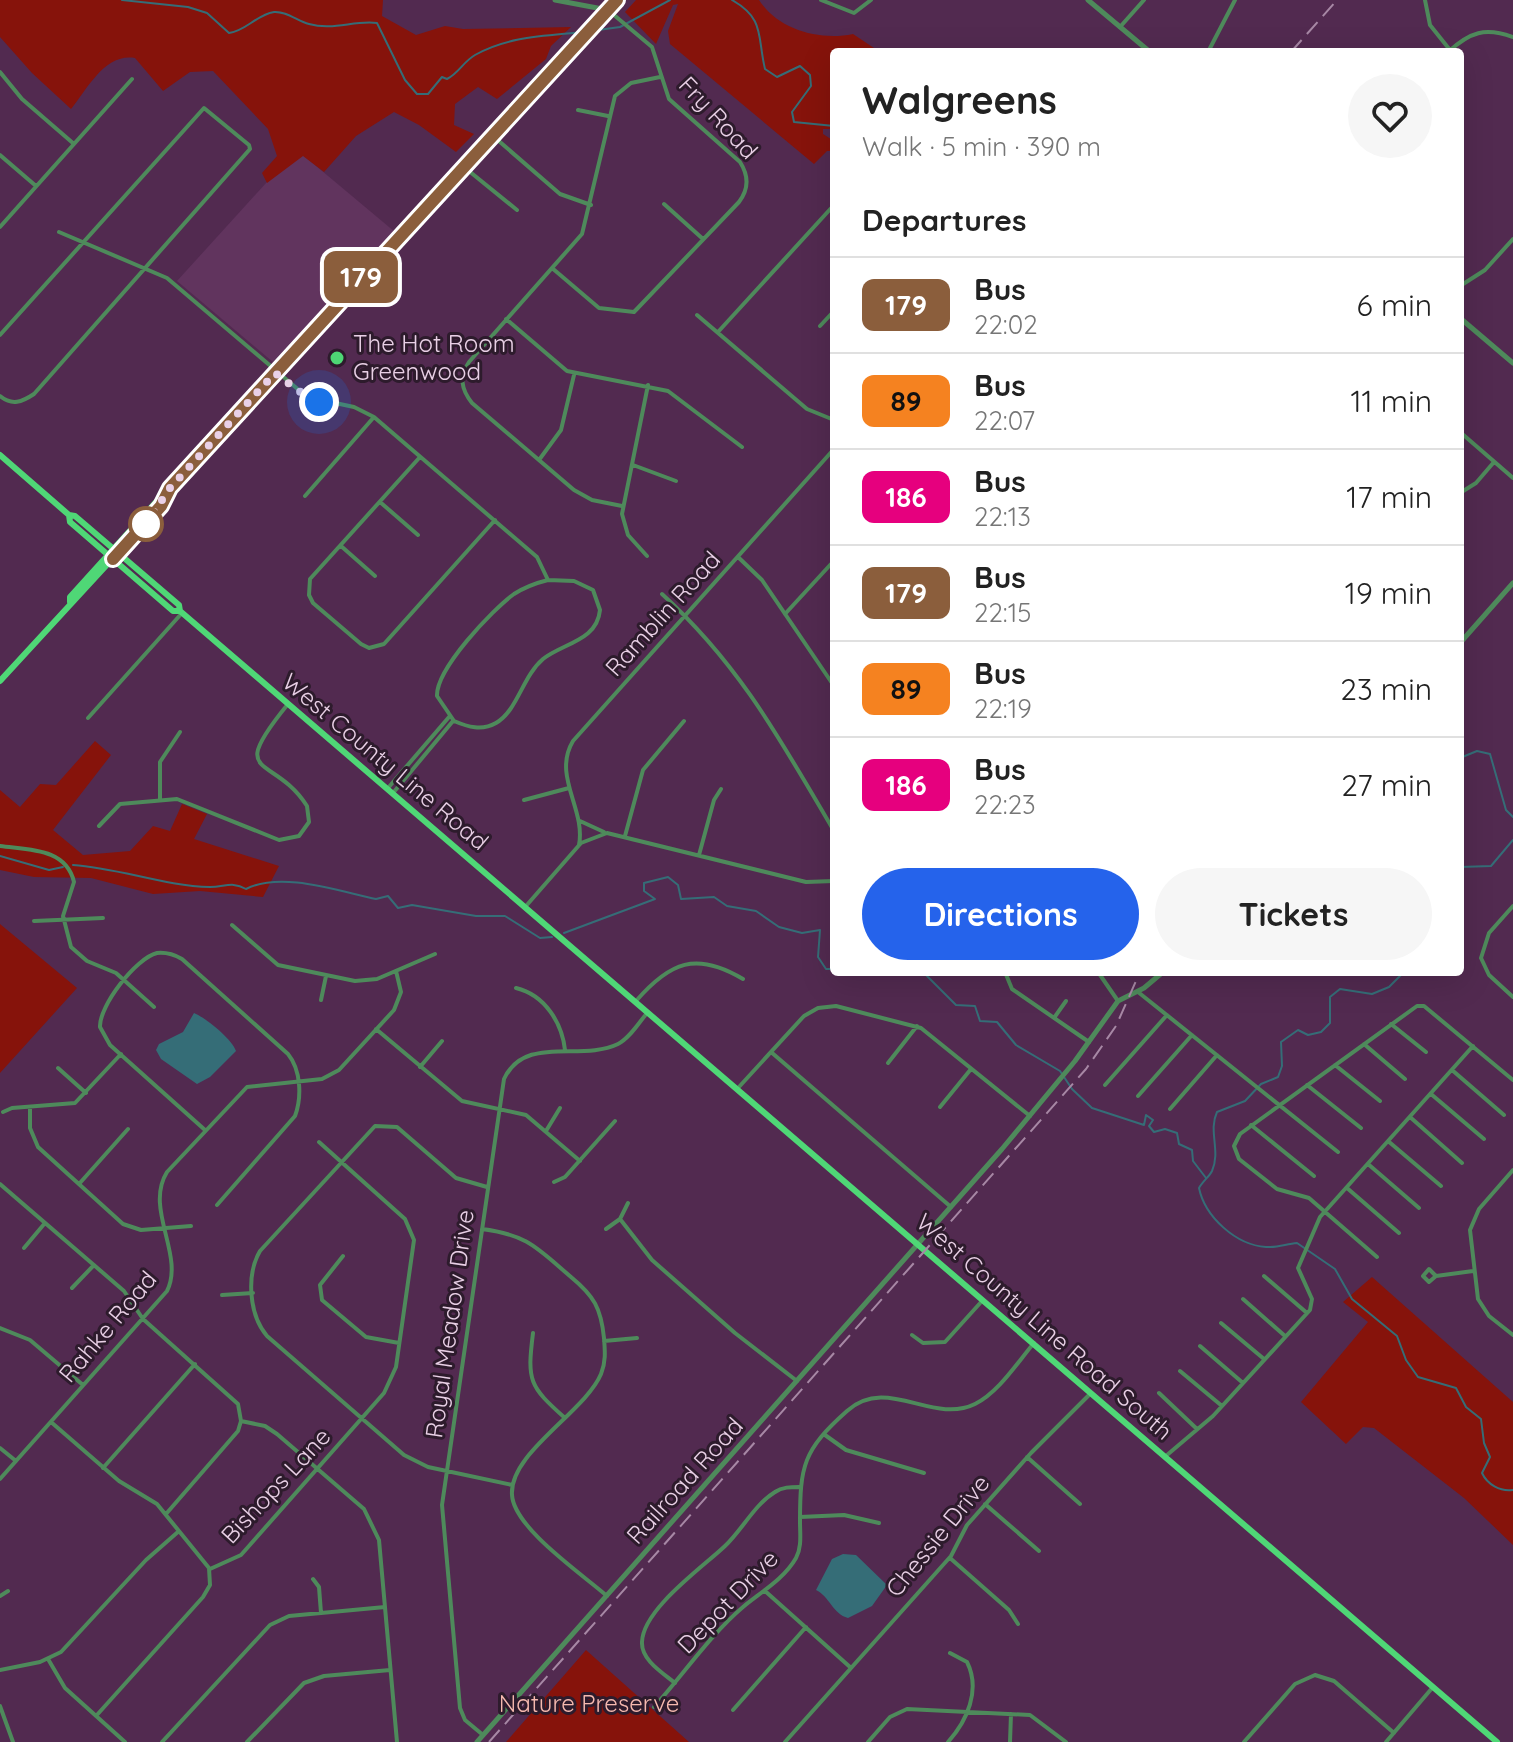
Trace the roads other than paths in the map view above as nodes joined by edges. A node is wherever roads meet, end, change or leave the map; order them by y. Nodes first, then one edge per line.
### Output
1 (555, 0) edge
2 (617, 0) edge
3 (821, 0) edge
4 (871, 0) edge
5 (1088, 0) edge
6 (1144, 0) edge
7 (1235, 0) edge
8 (1425, 0) edge
9 (608, 10) junction
10 (1120, 27) junction
11 (1513, 37) edge
12 (1145, 48) edge
13 (1210, 48) edge
14 (1447, 48) edge
15 (1453, 48) edge
16 (0, 72) edge
17 (660, 77) junction
18 (132, 79) dead end
19 (578, 110) dead end
20 (608, 116) junction
21 (493, 136) junction
22 (74, 144) junction
23 (0, 155) edge
24 (464, 167) junction
25 (36, 186) junction
26 (664, 204) dead end
27 (592, 205) junction
28 (830, 209) edge
29 (517, 210) dead end
30 (0, 227) edge
31 (59, 232) dead end
32 (1513, 239) edge
33 (704, 240) junction
34 (83, 243) junction
35 (145, 268) junction
36 (552, 268) junction
37 (1464, 283) edge
38 (697, 315) dead end
39 (830, 315) edge
40 (506, 319) junction
41 (1464, 321) edge
42 (820, 326) dead end
43 (718, 332) junction
44 (0, 335) edge
45 (1513, 363) edge
46 (275, 373) junction
47 (575, 375) junction
48 (648, 385) junction
49 (0, 396) edge
50 (374, 417) junction
51 (830, 418) edge
52 (1464, 436) edge
53 (742, 447) dead end
54 (830, 454) edge
55 (0, 455) edge
56 (420, 457) junction
57 (539, 460) junction
58 (1494, 462) junction
59 (633, 465) junction
60 (1513, 478) edge
61 (676, 481) dead end
62 (1464, 490) edge
63 (305, 496) dead end
64 (380, 502) junction
65 (622, 506) junction
66 (495, 520) junction
67 (418, 535) dead end
68 (341, 546) junction
69 (113, 554) junction
70 (647, 556) dead end
71 (738, 557) junction
72 (830, 565) edge
73 (375, 576) dead end
74 (548, 580) junction
75 (1513, 583) edge
76 (662, 594) dead end
77 (181, 612) junction
78 (785, 614) junction
79 (686, 615) junction
80 (1464, 638) edge
81 (830, 675) edge
82 (0, 681) edge
83 (288, 704) junction
84 (88, 718) dead end
85 (451, 719) junction
86 (684, 721) dead end
87 (180, 732) dead end
88 (569, 788) junction
89 (721, 789) dead end
90 (390, 790) junction
91 (160, 800) junction
92 (524, 800) dead end
93 (579, 820) junction
94 (830, 824) edge
95 (99, 826) dead end
96 (607, 833) junction
97 (625, 836) junction
98 (579, 845) junction
99 (0, 846) edge
100 (699, 855) junction
101 (830, 881) edge
102 (526, 906) junction
103 (1513, 906) edge
104 (103, 918) dead end
105 (34, 921) dead end
106 (64, 922) junction
107 (232, 925) dead end
108 (566, 941) joint
109 (435, 954) dead end
110 (396, 971) junction
111 (326, 976) junction
112 (1007, 976) edge
113 (1101, 976) edge
114 (1158, 976) edge
115 (743, 979) dead end
116 (125, 981) junction
117 (516, 988) dead end
118 (1138, 992) junction
119 (1513, 997) edge
120 (321, 1000) dead end
121 (636, 1001) junction
122 (1066, 1001) dead end
123 (1118, 1001) junction
124 (154, 1007) dead end
125 (648, 1012) junction
126 (1167, 1015) junction
127 (1054, 1018) junction
128 (1391, 1024) junction
129 (917, 1026) junction
130 (376, 1029) junction
131 (1192, 1035) junction
132 (442, 1041) dead end
133 (1089, 1042) junction
134 (1363, 1044) junction
135 (1473, 1046) junction
136 (565, 1051) junction
137 (771, 1051) junction
138 (1426, 1052) dead end
139 (121, 1054) junction
140 (1217, 1055) junction
141 (888, 1063) dead end
142 (1334, 1064) junction
143 (420, 1067) junction
144 (58, 1068) dead end
145 (971, 1069) junction
146 (1452, 1070) junction
147 (1405, 1079) dead end
148 (1513, 1080) edge
149 (298, 1081) junction
150 (1105, 1085) dead end
151 (1307, 1085) junction
152 (738, 1088) junction
153 (86, 1093) junction
154 (1431, 1093) junction
155 (1138, 1096) dead end
156 (1380, 1101) dead end
157 (1279, 1105) junction
158 (30, 1107) junction
159 (940, 1107) dead end
160 (560, 1108) dead end
161 (1170, 1109) dead end
162 (499, 1110) junction
163 (3, 1112) dead end
164 (1504, 1115) dead end
165 (1030, 1116) junction
166 (1410, 1117) junction
167 (615, 1121) dead end
168 (1251, 1125) junction
169 (1361, 1128) dead end
170 (128, 1129) dead end
171 (205, 1130) junction
172 (546, 1131) junction
173 (1484, 1139) dead end
174 (1388, 1141) junction
175 (319, 1142) dead end
176 (1338, 1152) dead end
177 (340, 1161) junction
178 (580, 1161) junction
179 (1462, 1163) dead end
180 (1368, 1164) junction
181 (1513, 1170) edge
182 (1314, 1176) dead end
183 (554, 1182) dead end
184 (0, 1184) edge
185 (79, 1184) junction
186 (1441, 1186) dead end
187 (487, 1187) junction
188 (1347, 1188) junction
189 (628, 1203) dead end
190 (217, 1205) dead end
191 (951, 1207) junction
192 (1419, 1208) dead end
193 (1325, 1211) junction
194 (620, 1219) junction
195 (45, 1223) junction
196 (191, 1226) dead end
197 (163, 1228) junction
198 (482, 1229) junction
199 (606, 1229) dead end
200 (1399, 1233) dead end
201 (919, 1244) junction
202 (24, 1248) dead end
203 (343, 1256) dead end
204 (1377, 1257) dead end
205 (94, 1265) junction
206 (1473, 1271) junction
207 (1264, 1276) dead end
208 (1436, 1276) dead end
209 (72, 1288) dead end
210 (253, 1293) junction
211 (222, 1295) dead end
212 (983, 1299) junction
213 (1243, 1299) dead end
214 (1307, 1313) junction
215 (143, 1319) junction
216 (1221, 1323) dead end
217 (0, 1328) edge
218 (533, 1333) dead end
219 (912, 1335) dead end
220 (1513, 1335) edge
221 (1285, 1336) junction
222 (637, 1338) dead end
223 (604, 1341) junction
224 (399, 1343) junction
225 (1034, 1343) junction
226 (1200, 1346) dead end
227 (1264, 1359) junction
228 (195, 1364) junction
229 (1180, 1371) dead end
230 (797, 1381) junction
231 (1243, 1383) junction
232 (83, 1385) junction
233 (1092, 1393) junction
234 (1159, 1393) dead end
235 (1222, 1406) junction
236 (362, 1418) junction
237 (565, 1418) junction
238 (51, 1421) junction
239 (241, 1421) junction
240 (1197, 1429) junction
241 (825, 1435) junction
242 (0, 1448) edge
243 (1167, 1455) junction
244 (1027, 1457) junction
245 (16, 1461) junction
246 (103, 1468) junction
247 (318, 1469) junction
248 (447, 1470) junction
249 (924, 1473) dead end
250 (0, 1479) edge
251 (512, 1485) junction
252 (799, 1487) junction
253 (985, 1504) junction
254 (1080, 1504) dead end
255 (166, 1514) junction
256 (800, 1517) junction
257 (879, 1523) dead end
258 (180, 1531) junction
259 (1039, 1551) dead end
260 (950, 1558) junction
261 (210, 1569) junction
262 (313, 1579) dead end
263 (8, 1591) dead end
264 (765, 1591) junction
265 (0, 1596) edge
266 (607, 1596) junction
267 (385, 1607) junction
268 (321, 1613) junction
269 (1018, 1624) dead end
270 (806, 1627) junction
271 (950, 1653) dead end
272 (48, 1659) junction
273 (851, 1668) junction
274 (0, 1670) edge
275 (391, 1670) junction
276 (675, 1683) junction
277 (1433, 1687) junction
278 (0, 1706) edge
279 (654, 1707) dead end
280 (733, 1710) dead end
281 (969, 1712) junction
282 (1011, 1714) junction
283 (96, 1716) junction
284 (1394, 1733) junction
285 (483, 1735) junction
286 (123, 1741) edge
287 (13, 1742) edge
288 (162, 1742) edge
289 (247, 1742) edge
290 (397, 1742) edge
291 (477, 1742) edge
292 (785, 1742) edge
293 (868, 1742) edge
294 (948, 1742) edge
295 (1010, 1742) edge
296 (1066, 1742) edge
297 (1244, 1742) edge
298 (1386, 1742) edge
299 (1497, 1742) edge

1 - 9 street, Fry Road
2 - 9 main road
3 - 4 street
5 - 10 street
6 - 10 street
7 - 13 street
8 - 14 street
9 - 17 street, Fry Road
9 - 21 main road
10 - 12 street
11 - 15 street
16 - 22 street
17 - 20 street
17 - 33 street, Fry Road
18 - 22 street
19 - 20 street
20 - 27 street
21 - 24 main road
21 - 27 street
22 - 25 street
23 - 25 street
24 - 29 street
24 - 46 main road
25 - 30 street
26 - 33 street
27 - 36 street
28 - 43 street
31 - 34 street
32 - 37 street
33 - 36 street
34 - 35 street
34 - 35 street
34 - 44 street
35 - 46 street
35 - 49 street
36 - 40 street
38 - 43 street
39 - 42 street
40 - 47 street
40 - 57 street
41 - 45 street
43 - 51 street
46 - 50 street
46 - 69 main road
47 - 48 street
47 - 57 street
48 - 53 street
48 - 59 street
50 - 56 street
50 - 63 street
52 - 58 street
54 - 71 street, Ramblin Road
55 - 69 main road, West County Line Road
56 - 64 street
56 - 66 street
57 - 65 street
58 - 60 street
58 - 62 street
59 - 61 street
59 - 65 street
64 - 67 street
64 - 68 street
65 - 70 street
66 - 68 street
66 - 74 street
68 - 73 street
69 - 77 main road, West County Line Road
69 - 82 main road
71 - 78 street
71 - 79 street, Ramblin Road
72 - 78 street
74 - 85 street
74 - 85 street
75 - 80 street
76 - 79 street
77 - 83 main road, West County Line Road
77 - 84 street
78 - 81 street
79 - 88 street, Ramblin Road
79 - 94 street
83 - 90 main road, West County Line Road
83 - 91 street
85 - 90 street
86 - 97 street
87 - 91 street
88 - 92 street
88 - 93 street, Ramblin Road
89 - 100 street
90 - 102 main road, West County Line Road
91 - 95 street
93 - 96 street
93 - 98 street, Ramblin Road
96 - 97 street
96 - 98 street
97 - 100 street
98 - 102 street
99 - 106 street
100 - 101 street
102 - 108 main road, West County Line Road
103 - 119 street
104 - 106 street
105 - 106 street
106 - 116 street
107 - 111 street
108 - 121 main road, West County Line Road South
109 - 110 street
110 - 111 street
110 - 130 street, Rahke Road
111 - 120 street
112 - 127 street
113 - 123 street
114 - 118 street
115 - 121 street
116 - 124 street
116 - 139 street
116 - 149 street
117 - 136 street
118 - 123 street
118 - 126 street
121 - 125 main road, West County Line Road South
122 - 127 street
123 - 133 street, Railroad Road
125 - 136 street, Royal Meadow Drive
125 - 152 main road, West County Line Road South
126 - 131 street
126 - 150 street
127 - 133 street
128 - 134 street
128 - 135 street
128 - 138 street
129 - 137 street
129 - 141 street
129 - 145 street
130 - 143 street
130 - 149 street, Rahke Road
131 - 140 street
131 - 155 street
132 - 143 street
133 - 165 street, Railroad Road
134 - 142 street
134 - 147 street
135 - 146 street
135 - 148 street
136 - 162 street, Royal Meadow Drive
137 - 152 street
137 - 191 street
139 - 153 street
139 - 171 street
140 - 157 street
140 - 161 street
142 - 151 street
142 - 156 street
143 - 162 street
144 - 153 street
145 - 159 street
145 - 165 street
146 - 154 street
146 - 164 street
149 - 171 street, Rahke Road
149 - 190 street
151 - 157 street
151 - 169 street
152 - 201 main road, West County Line Road South
153 - 158 street
154 - 166 street
154 - 173 street
157 - 168 street
157 - 176 street
158 - 163 street
158 - 185 street
160 - 172 street
162 - 172 street
162 - 187 street, Royal Meadow Drive
165 - 191 street, Railroad Road
166 - 174 street
166 - 179 street
167 - 178 street
168 - 182 street
168 - 193 street
170 - 185 street
171 - 197 street, Rahke Road
172 - 178 street
174 - 180 street
174 - 186 street
175 - 177 street
177 - 187 street
177 - 210 street
177 - 224 street, Bishops Lane
178 - 183 street
180 - 188 street
180 - 192 street
181 - 206 street
184 - 195 street
185 - 197 street
187 - 198 street, Royal Meadow Drive
188 - 193 street
188 - 200 street
189 - 194 street
191 - 201 street, Railroad Road
193 - 204 street
193 - 214 street
194 - 199 street
194 - 230 street
195 - 202 street
195 - 205 street
196 - 197 street
197 - 215 street, Rahke Road
198 - 223 street
198 - 248 street, Royal Meadow Drive
201 - 212 main road, West County Line Road South
201 - 230 street, Railroad Road
203 - 224 street
205 - 209 street
205 - 215 street
206 - 208 street
206 - 220 street
207 - 214 street
210 - 211 street
210 - 236 street
212 - 219 street
212 - 225 main road, West County Line Road South
213 - 221 street
214 - 221 street
215 - 228 street
215 - 232 street, Rahke Road
216 - 227 street
217 - 232 street
218 - 237 street
221 - 227 street
222 - 223 street
223 - 237 street
224 - 236 street, Bishops Lane
225 - 233 main road, West County Line Road South
225 - 241 street, Depot Drive
226 - 231 street
227 - 231 street
228 - 239 street
228 - 246 street
229 - 235 street
230 - 266 street, Railroad Road
231 - 235 street
232 - 238 street, Rahke Road
233 - 243 main road, West County Line Road South
233 - 244 street, Chessie Drive
234 - 240 street
235 - 240 street
236 - 247 street, Bishops Lane
236 - 248 street
237 - 251 street
238 - 245 street, Rahke Road
238 - 246 street
239 - 247 street
239 - 255 street
240 - 243 street
241 - 249 street
241 - 252 street, Depot Drive
242 - 245 street
243 - 277 main road, West County Line Road South
244 - 253 street, Chessie Drive
244 - 254 street
245 - 250 street, Rahke Road
246 - 255 street
247 - 261 street, Bishops Lane
247 - 267 street
248 - 251 street
248 - 285 street, Royal Meadow Drive
251 - 266 street
252 - 256 street, Depot Drive
252 - 276 street
253 - 259 street
253 - 260 street, Chessie Drive
255 - 258 street
256 - 257 street
256 - 264 street, Depot Drive
258 - 261 street
258 - 272 street
260 - 269 street
260 - 273 street, Chessie Drive
261 - 283 street, Bishops Lane
262 - 268 street
263 - 265 street
264 - 270 street
264 - 276 street, Depot Drive
266 - 285 street, Railroad Road
267 - 268 street
267 - 275 street
268 - 288 street
270 - 273 street
270 - 280 street
271 - 281 street
272 - 274 street
272 - 283 street
273 - 292 street, Chessie Drive
275 - 289 street
275 - 290 street
276 - 279 street, Depot Drive
277 - 284 street
277 - 299 main road, West County Line Road South
278 - 287 street
281 - 282 street
281 - 293 street
281 - 294 street
282 - 295 street
282 - 296 street
283 - 286 street
284 - 297 street
284 - 298 street
285 - 291 street, Railroad Road

